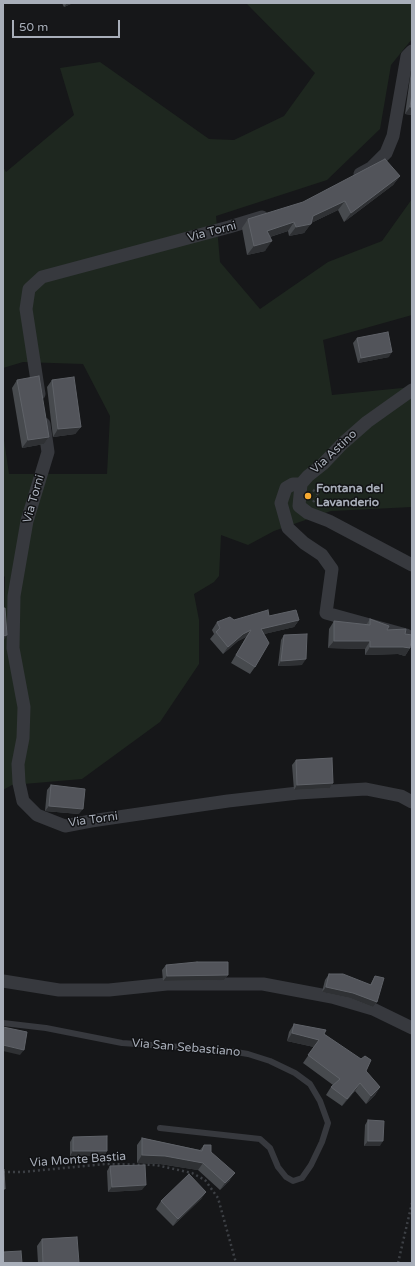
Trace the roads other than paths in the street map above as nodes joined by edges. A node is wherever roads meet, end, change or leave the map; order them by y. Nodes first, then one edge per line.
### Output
1 (412, 51) edge
2 (352, 179) edge
3 (277, 212) edge
4 (412, 390) edge
5 (306, 487) junction
6 (412, 565) edge
7 (412, 639) edge
8 (412, 802) edge
9 (3, 981) edge
10 (3, 1023) edge
11 (412, 1028) edge
12 (160, 1128) dead end

1 - 2 street
3 - 8 street, Via Torni
4 - 5 street, Via Astino
5 - 6 street, Via Astino
5 - 7 street
9 - 11 street
10 - 12 lane, Via San Sebastiano

